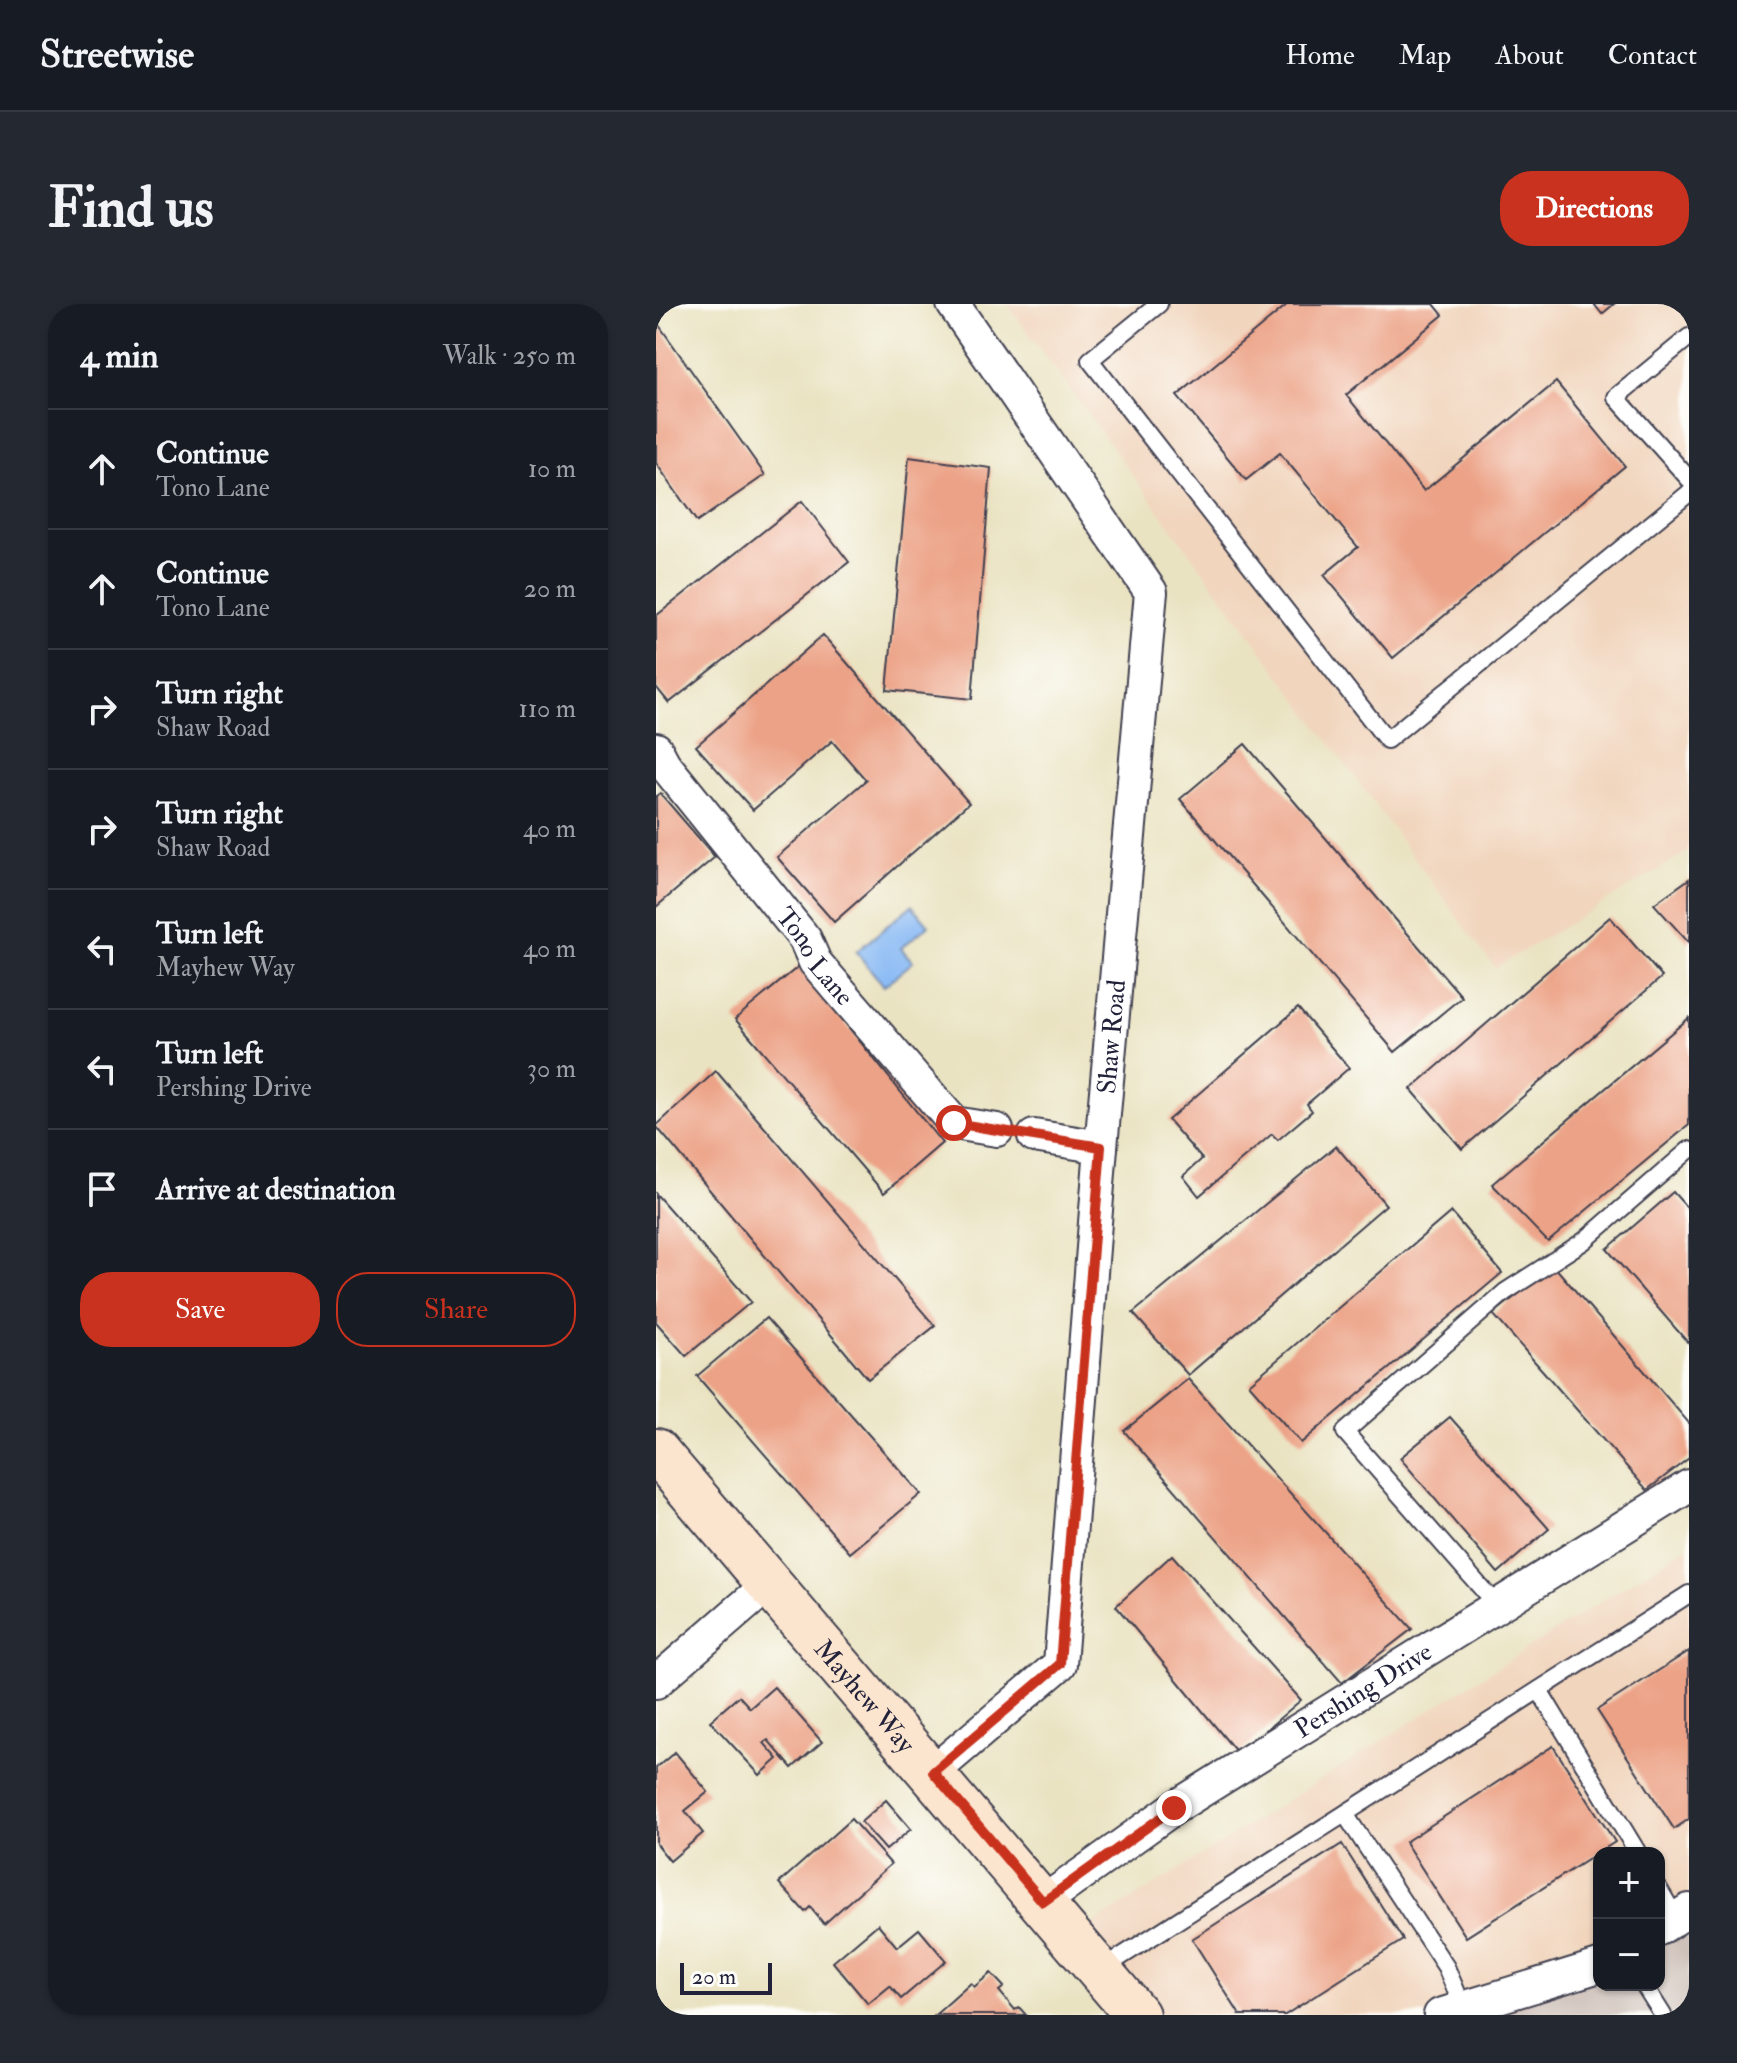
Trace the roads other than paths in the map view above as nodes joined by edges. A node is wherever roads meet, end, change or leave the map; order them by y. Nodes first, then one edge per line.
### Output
1 (953, 304) edge
2 (1159, 304) edge
3 (1689, 337) edge
4 (1689, 479) edge
5 (1689, 493) edge
6 (656, 749) edge
7 (997, 1130) joint
8 (1034, 1136) joint
9 (1101, 1147) junction
10 (1689, 1150) edge
11 (656, 1451) edge
12 (1689, 1486) edge
13 (769, 1584) junction
14 (1689, 1594) edge
15 (1498, 1607) junction
16 (656, 1682) edge
17 (1539, 1690) junction
18 (933, 1772) junction
19 (1345, 1814) junction
20 (1634, 1847) edge
21 (1665, 1900) edge
22 (1043, 1902) junction
23 (1675, 1919) edge
24 (1593, 1968) edge
25 (1099, 1970) junction
26 (1648, 1991) edge
27 (1452, 2011) edge
28 (1137, 2015) edge
29 (1663, 2015) edge

1 - 9 street, Shaw Road
2 - 5 lane
3 - 4 lane
6 - 7 street, Tono Lane
7 - 8 lane
8 - 9 street
9 - 18 street, Shaw Road
10 - 15 lane
11 - 13 street, Mayhew Way
12 - 15 street, Pershing Drive
13 - 16 street
13 - 18 street, Mayhew Way
14 - 17 lane
15 - 22 street, Pershing Drive
17 - 19 lane
17 - 20 lane
18 - 22 street, Mayhew Way
19 - 25 lane
19 - 27 lane
21 - 23 lane
22 - 25 street, Mayhew Way
24 - 27 street
25 - 28 street, Mayhew Way
26 - 29 lane

